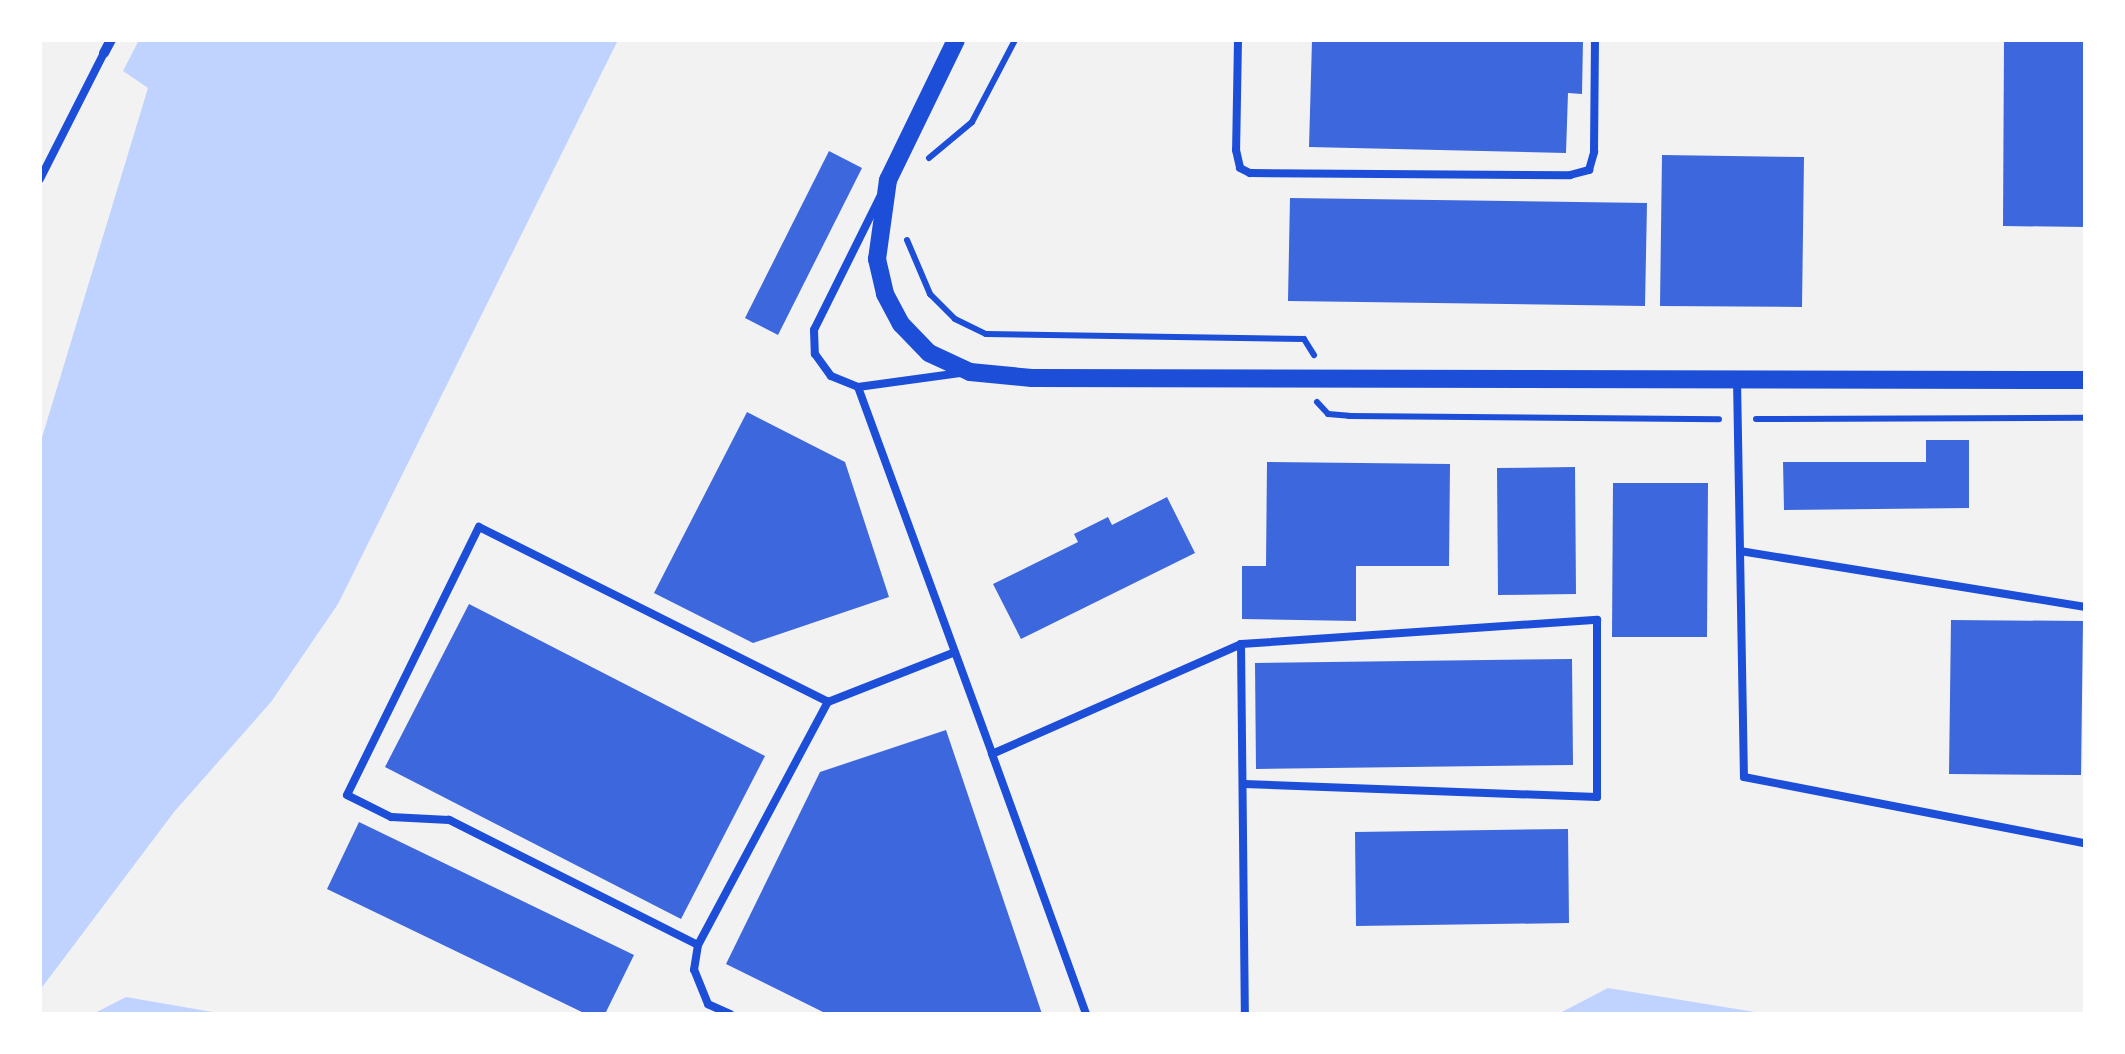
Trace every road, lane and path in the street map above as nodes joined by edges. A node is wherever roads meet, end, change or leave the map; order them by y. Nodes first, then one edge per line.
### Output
1 (110, 40) edge
2 (956, 40) edge
3 (1016, 40) edge
4 (1238, 40) edge
5 (1595, 40) edge
6 (104, 52) joint
7 (922, 166) dead end
8 (40, 179) edge
9 (888, 180) junction
10 (906, 224) dead end
11 (970, 372) junction
12 (1314, 375) junction
13 (1736, 379) junction
14 (2085, 380) edge
15 (858, 387) junction
16 (2085, 418) edge
17 (1738, 419) junction
18 (1740, 550) junction
19 (2085, 607) edge
20 (1241, 644) junction
21 (954, 652) junction
22 (828, 702) junction
23 (992, 754) junction
24 (1244, 784) junction
25 (2085, 842) edge
26 (698, 945) junction
27 (730, 1014) edge
28 (1086, 1014) edge
29 (1245, 1014) edge

1 - 6 street
2 - 9 street
3 - 7 path
4 - 5 lane
6 - 8 lane
9 - 11 street
9 - 15 lane
10 - 12 path
11 - 12 street
11 - 15 lane
12 - 13 street
12 - 17 path
13 - 14 street
13 - 17 lane
15 - 21 lane
16 - 17 path
17 - 18 lane
18 - 19 lane
18 - 25 lane
20 - 23 lane
20 - 24 lane
20 - 24 lane
21 - 22 lane
21 - 23 lane
22 - 26 lane
22 - 26 lane
23 - 28 lane
24 - 29 lane
26 - 27 lane

